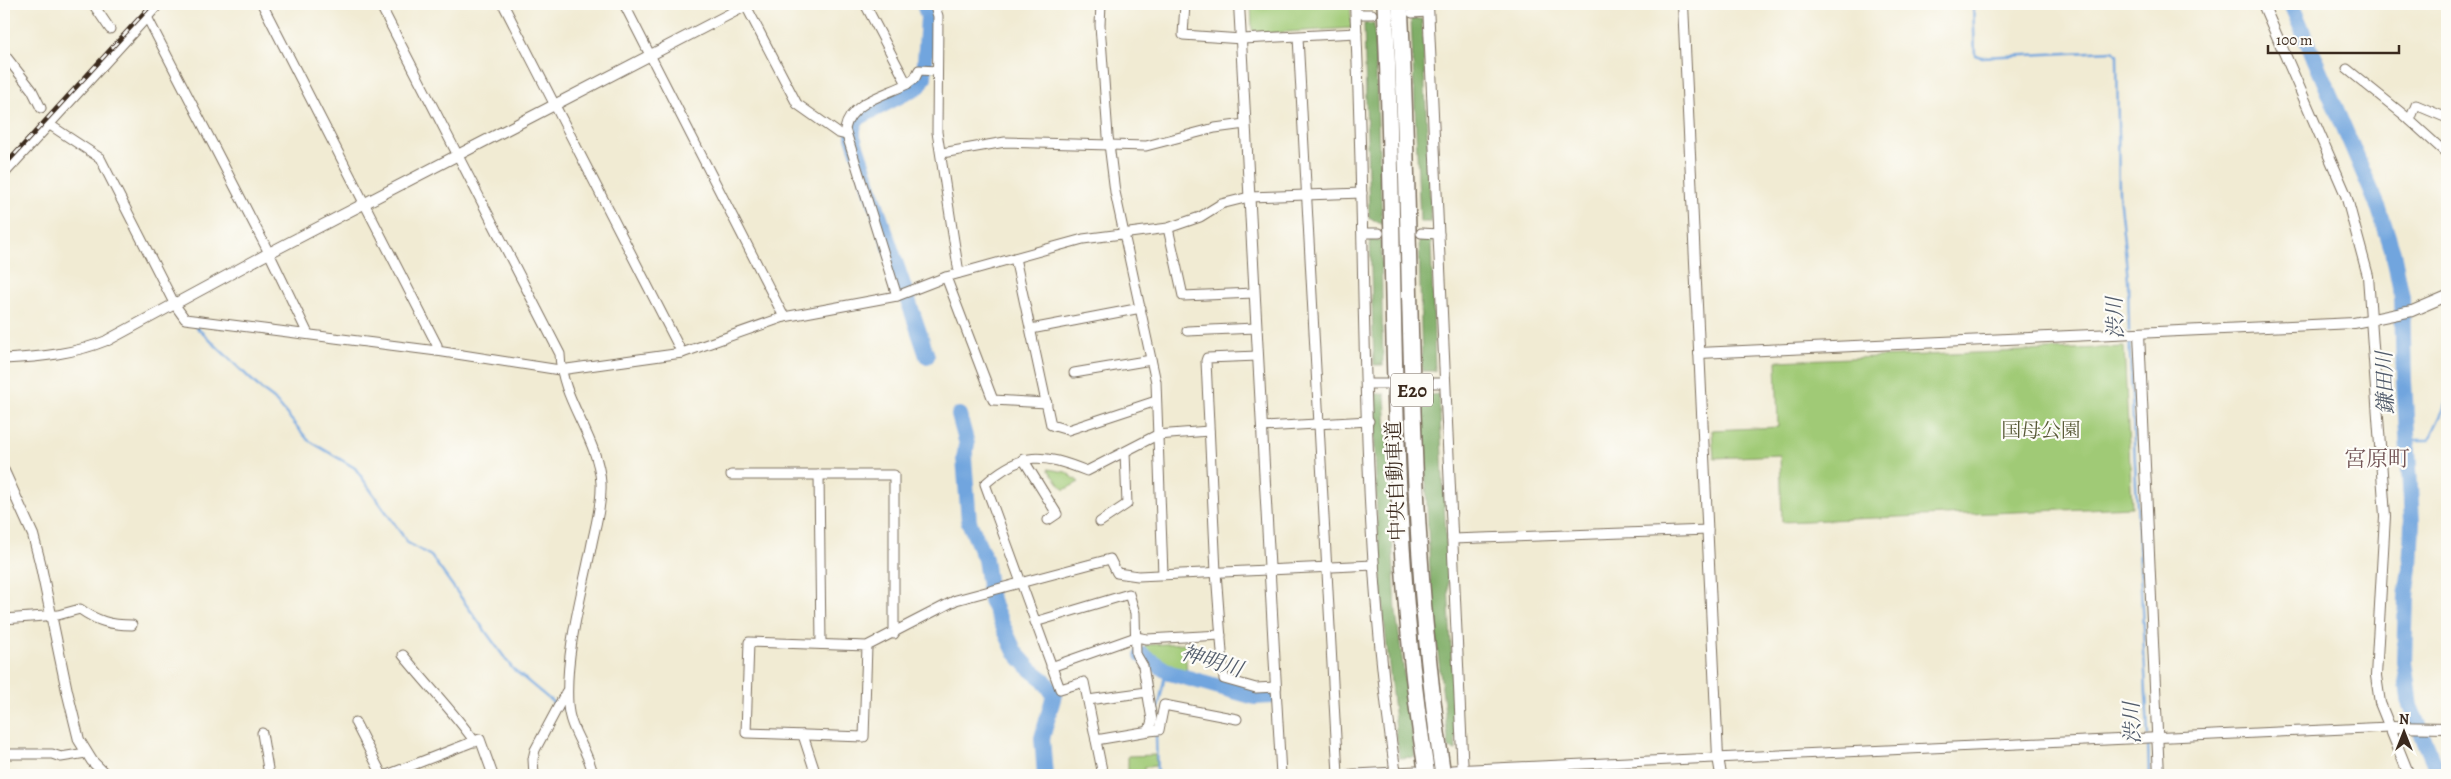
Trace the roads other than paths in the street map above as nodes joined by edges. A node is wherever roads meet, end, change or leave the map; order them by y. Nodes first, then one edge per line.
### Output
1 (159, 4) edge
2 (262, 4) edge
3 (380, 4) edge
4 (503, 4) edge
5 (624, 4) edge
6 (747, 4) edge
7 (865, 4) edge
8 (934, 4) edge
9 (1102, 4) edge
10 (1185, 4) edge
11 (1239, 4) edge
12 (1386, 4) edge
13 (1683, 4) edge
14 (2263, 4) edge
15 (98, 5) edge
16 (1406, 8) edge
17 (1428, 8) edge
18 (1356, 9) edge
19 (1372, 14) dead end
20 (147, 17) junction
21 (110, 29) dead end
22 (1357, 33) junction
23 (1298, 37) junction
24 (1242, 38) junction
25 (4, 54) edge
26 (650, 55) junction
27 (2347, 69) dead end
28 (937, 70) junction
29 (907, 84) junction
30 (555, 105) junction
31 (41, 108) dead end
32 (2447, 118) edge
33 (2410, 120) junction
34 (1245, 124) junction
35 (50, 125) junction
36 (846, 135) junction
37 (1110, 146) junction
38 (942, 153) junction
39 (2447, 154) edge
40 (459, 156) junction
41 (4, 174) edge
42 (1362, 193) junction
43 (1305, 196) junction
44 (1249, 197) junction
45 (365, 204) junction
46 (1168, 228) junction
47 (1363, 232) junction
48 (1379, 232) dead end
49 (1421, 233) dead end
50 (1124, 234) junction
51 (1439, 234) junction
52 (269, 253) junction
53 (1015, 258) junction
54 (959, 273) junction
55 (946, 277) junction
56 (1254, 293) junction
57 (902, 294) junction
58 (2447, 296) edge
59 (175, 305) junction
60 (1141, 308) junction
61 (784, 317) junction
62 (2370, 320) junction
63 (1256, 328) junction
64 (1031, 330) junction
65 (1187, 331) dead end
66 (2137, 333) junction
67 (308, 334) junction
68 (108, 340) joint
69 (437, 351) junction
70 (682, 353) junction
71 (1699, 353) junction
72 (1258, 356) junction
73 (4, 359) edge
74 (1151, 360) junction
75 (560, 370) junction
76 (1074, 373) dead end
77 (1422, 383) dead end
78 (1445, 383) junction
79 (1368, 384) junction
80 (1386, 384) dead end
81 (1156, 401) junction
82 (1047, 403) junction
83 (1369, 421) junction
84 (1318, 424) junction
85 (1262, 427) junction
86 (1209, 431) junction
87 (1157, 436) junction
88 (1125, 452) junction
89 (1023, 459) junction
90 (4, 471) edge
91 (731, 475) dead end
92 (819, 475) junction
93 (1048, 520) dead end
94 (1100, 522) dead end
95 (1708, 530) junction
96 (1452, 538) junction
97 (1374, 565) junction
98 (1325, 567) junction
99 (1270, 570) junction
100 (1216, 572) junction
101 (1163, 575) junction
102 (1020, 582) junction
103 (52, 616) junction
104 (4, 619) edge
105 (1035, 622) junction
106 (132, 625) dead end
107 (894, 634) junction
108 (1221, 636) junction
109 (1136, 637) junction
110 (821, 644) junction
111 (867, 646) junction
112 (403, 656) dead end
113 (1052, 667) junction
114 (1276, 686) junction
115 (568, 690) junction
116 (1147, 692) junction
117 (1088, 700) junction
118 (1237, 719) dead end
119 (355, 722) dead end
120 (2389, 727) junction
121 (2447, 728) edge
122 (1149, 731) junction
123 (262, 733) dead end
124 (803, 735) junction
125 (2156, 738) junction
126 (1096, 740) junction
127 (475, 742) junction
128 (86, 753) junction
129 (4, 754) edge
130 (1718, 758) junction
131 (1421, 773) edge
132 (1455, 773) edge
133 (1396, 774) edge
134 (106, 775) edge
135 (269, 775) edge
136 (382, 775) edge
137 (387, 775) edge
138 (494, 775) edge
139 (534, 775) edge
140 (593, 775) edge
141 (816, 775) edge
142 (1103, 775) edge
143 (1281, 775) edge
144 (1336, 775) edge
145 (1366, 775) edge
146 (1721, 775) edge
147 (2159, 775) edge
148 (2409, 775) edge

1 - 20 street
2 - 45 street
3 - 40 street
4 - 30 street
5 - 26 street
6 - 26 street
6 - 36 street
7 - 29 street
8 - 28 street
9 - 37 street
10 - 24 street
11 - 24 street
12 - 131 highway, 中央自動車道 / E20
13 - 71 street
14 - 62 street
15 - 21 street
16 - 17 street
16 - 132 highway, 中央自動車道 / E20
17 - 51 street
18 - 19 street
18 - 22 street
20 - 35 street
20 - 52 street
22 - 23 street
22 - 42 street
23 - 24 street
23 - 43 street
24 - 34 street
25 - 31 street
26 - 30 street
26 - 61 street
27 - 33 street
28 - 29 street
28 - 38 street
29 - 36 street
30 - 40 street
30 - 70 street
32 - 33 street
33 - 39 street
34 - 37 street
34 - 44 street
35 - 41 street
35 - 59 street
36 - 57 street
37 - 38 street
37 - 50 street
38 - 54 street
40 - 45 street
40 - 75 street
42 - 43 street
42 - 47 street
43 - 44 street
43 - 84 street
44 - 46 street
44 - 56 street
45 - 52 street
45 - 69 street
46 - 50 street
46 - 56 street
47 - 48 street
47 - 79 street
49 - 51 street
50 - 53 street
50 - 60 street
51 - 78 street
52 - 59 street
52 - 67 street
53 - 54 street
53 - 64 street
54 - 55 street
55 - 57 street
55 - 82 street
56 - 63 street
57 - 61 street
58 - 62 street
59 - 67 street
59 - 68 street
60 - 64 street
60 - 74 street
61 - 70 street
62 - 66 street
62 - 120 street
63 - 65 street
63 - 72 street
64 - 82 street
66 - 71 street
66 - 125 street
67 - 69 street
68 - 73 street
69 - 75 street
70 - 75 street
71 - 95 street
72 - 85 street
72 - 86 street
74 - 76 street
74 - 81 street
75 - 115 street
77 - 78 street
78 - 96 street
79 - 80 street
79 - 83 street
81 - 82 street
81 - 87 street
83 - 84 street
83 - 97 street
84 - 85 street
84 - 98 street
85 - 99 street
86 - 87 street
86 - 100 street
87 - 88 street
87 - 101 street
88 - 89 street
88 - 94 street
89 - 93 street
89 - 102 street
90 - 103 street
91 - 92 street
92 - 107 street
92 - 110 street
95 - 96 street
95 - 130 street
96 - 132 street
97 - 98 street
97 - 133 street
98 - 99 street
98 - 144 street
99 - 100 street
99 - 114 street
100 - 101 street
100 - 108 street
101 - 102 street
102 - 105 street
102 - 107 street
103 - 104 street
103 - 106 street
103 - 128 street
105 - 109 street
105 - 113 street
107 - 111 street
108 - 109 street
108 - 114 street
109 - 113 street
109 - 116 street
110 - 111 street
110 - 124 street
111 - 124 street
112 - 127 street
113 - 117 street
114 - 143 street
115 - 139 street
115 - 140 street
116 - 117 street
116 - 122 street
117 - 126 street
118 - 122 street
119 - 136 street
120 - 121 street
120 - 125 street
120 - 148 street
122 - 126 street
123 - 135 street
124 - 141 street
125 - 130 street
125 - 147 street
126 - 142 street
127 - 137 street
127 - 138 street
128 - 129 street
128 - 134 street
130 - 132 street
130 - 146 street
131 - 133 street
133 - 145 street
144 - 145 street

